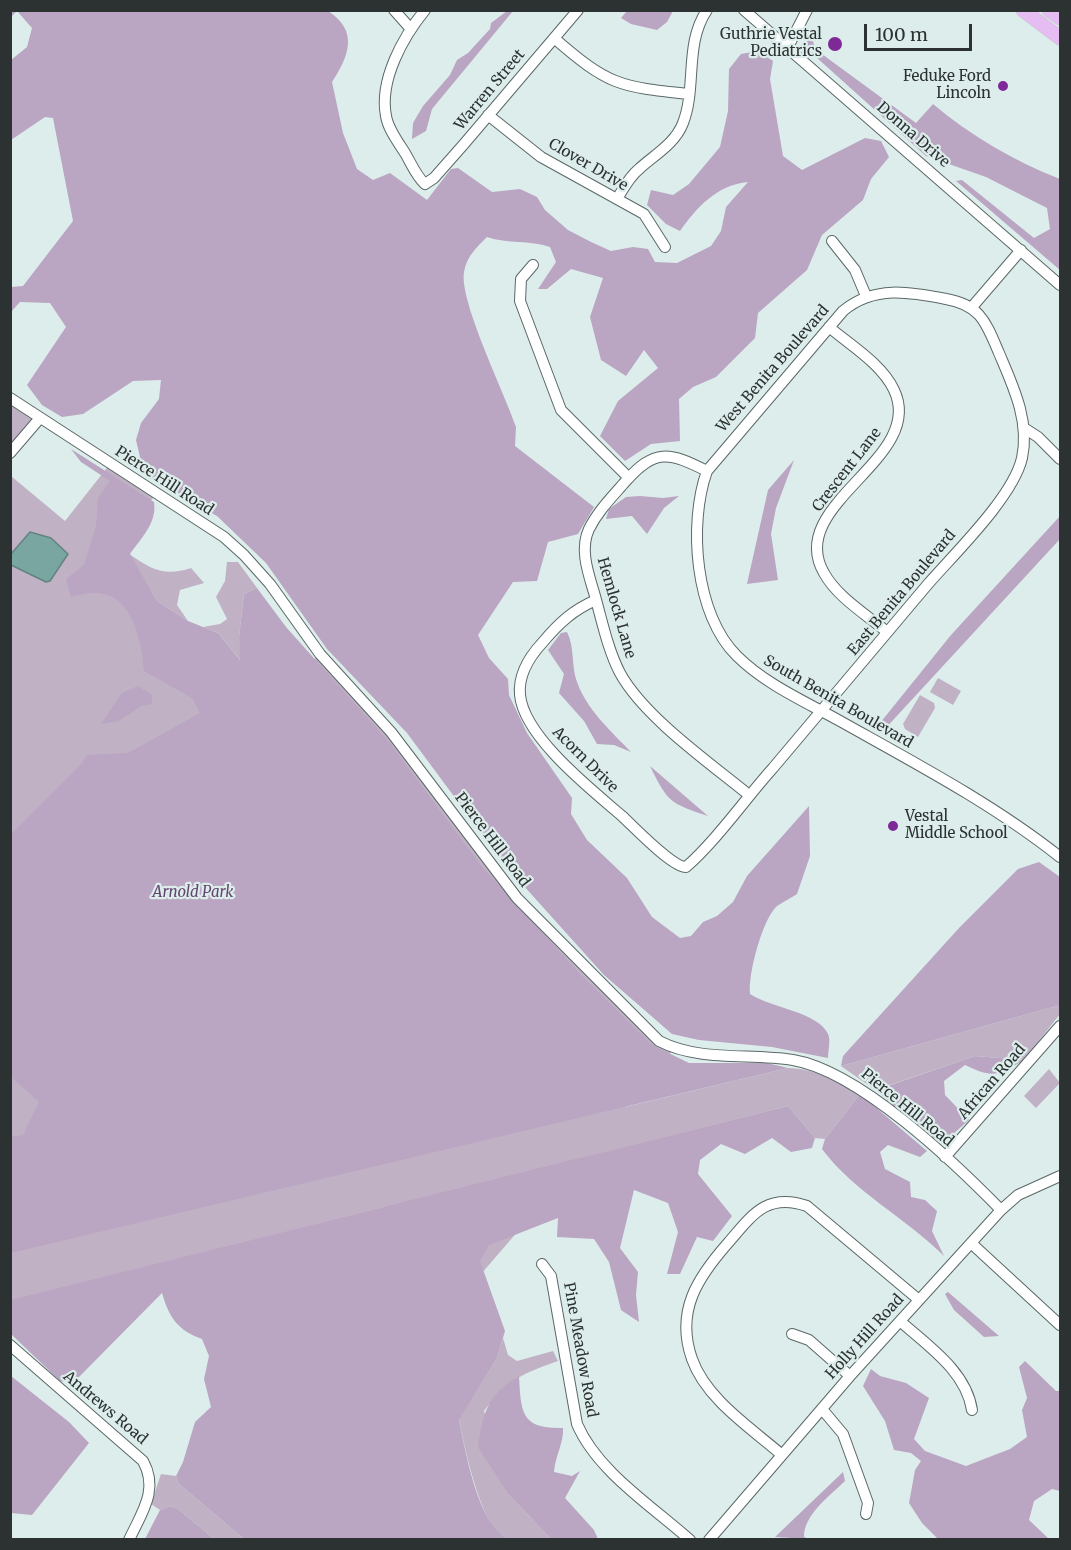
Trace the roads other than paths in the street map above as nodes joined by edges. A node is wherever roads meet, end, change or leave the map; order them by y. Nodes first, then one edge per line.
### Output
1 (394, 10) edge
2 (425, 10) edge
3 (578, 10) edge
4 (707, 10) edge
5 (744, 10) edge
6 (807, 10) edge
7 (1023, 10) edge
8 (1049, 10) edge
9 (1060, 18) edge
10 (410, 28) junction
11 (554, 38) junction
12 (1060, 38) edge
13 (788, 47) junction
14 (689, 94) junction
15 (488, 116) junction
16 (617, 199) junction
17 (832, 242) dead end
18 (664, 247) dead end
19 (1021, 250) junction
20 (533, 264) dead end
21 (1060, 285) edge
22 (866, 296) junction
23 (972, 307) junction
24 (829, 327) junction
25 (10, 398) edge
26 (40, 417) junction
27 (1024, 428) junction
28 (10, 453) edge
29 (1060, 459) edge
30 (707, 471) junction
31 (629, 478) junction
32 (596, 600) junction
33 (887, 632) junction
34 (822, 710) junction
35 (749, 795) junction
36 (1060, 857) edge
37 (688, 865) joint
38 (1060, 1026) edge
39 (945, 1157) junction
40 (1059, 1180) edge
41 (1001, 1210) junction
42 (971, 1243) junction
43 (542, 1264) dead end
44 (919, 1300) junction
45 (900, 1321) junction
46 (1060, 1324) edge
47 (792, 1334) dead end
48 (10, 1345) edge
49 (850, 1376) junction
50 (822, 1409) junction
51 (972, 1410) dead end
52 (782, 1455) junction
53 (866, 1514) dead end
54 (129, 1539) edge
55 (690, 1539) edge
56 (709, 1539) edge

1 - 10 street
2 - 10 street
3 - 11 street, Warren Street
4 - 14 street
5 - 13 street, Donna Drive
6 - 13 street
7 - 12 main road
8 - 9 main road
10 - 15 street, Warren Street
11 - 14 street
11 - 15 street, Warren Street
13 - 19 street, Donna Drive
14 - 16 street
15 - 16 street, Clover Drive
16 - 18 street, Clover Drive
17 - 22 street
19 - 21 street, Donna Drive
19 - 23 street
20 - 31 street
22 - 23 street, West Benita Boulevard
22 - 24 street, West Benita Boulevard
23 - 27 street, East Benita Boulevard
24 - 30 street, West Benita Boulevard
24 - 33 street, Crescent Lane
25 - 26 street, Pierce Hill Road
26 - 28 street
26 - 39 street, Pierce Hill Road
27 - 29 street
27 - 33 street, East Benita Boulevard
30 - 31 street, Hemlock Lane
30 - 34 street, South Benita Boulevard
31 - 32 street, Hemlock Lane
32 - 35 street, Hemlock Lane
32 - 37 street, Acorn Drive
33 - 34 street, East Benita Boulevard
34 - 35 street, East Benita Boulevard
34 - 36 street, South Benita Boulevard
35 - 37 street, East Benita Boulevard
38 - 39 street, African Road
39 - 41 street, Pierce Hill Road
40 - 41 street, Holly Hill Road
41 - 42 street, Holly Hill Road
42 - 44 street, Holly Hill Road
42 - 46 street
43 - 55 street, Pine Meadow Road
44 - 45 street, Holly Hill Road
44 - 52 street
45 - 49 street, Holly Hill Road
45 - 51 street
47 - 49 street
48 - 54 street, Andrews Road
49 - 50 street, Holly Hill Road
50 - 52 street, Holly Hill Road
50 - 53 street
52 - 56 street, Holly Hill Road

